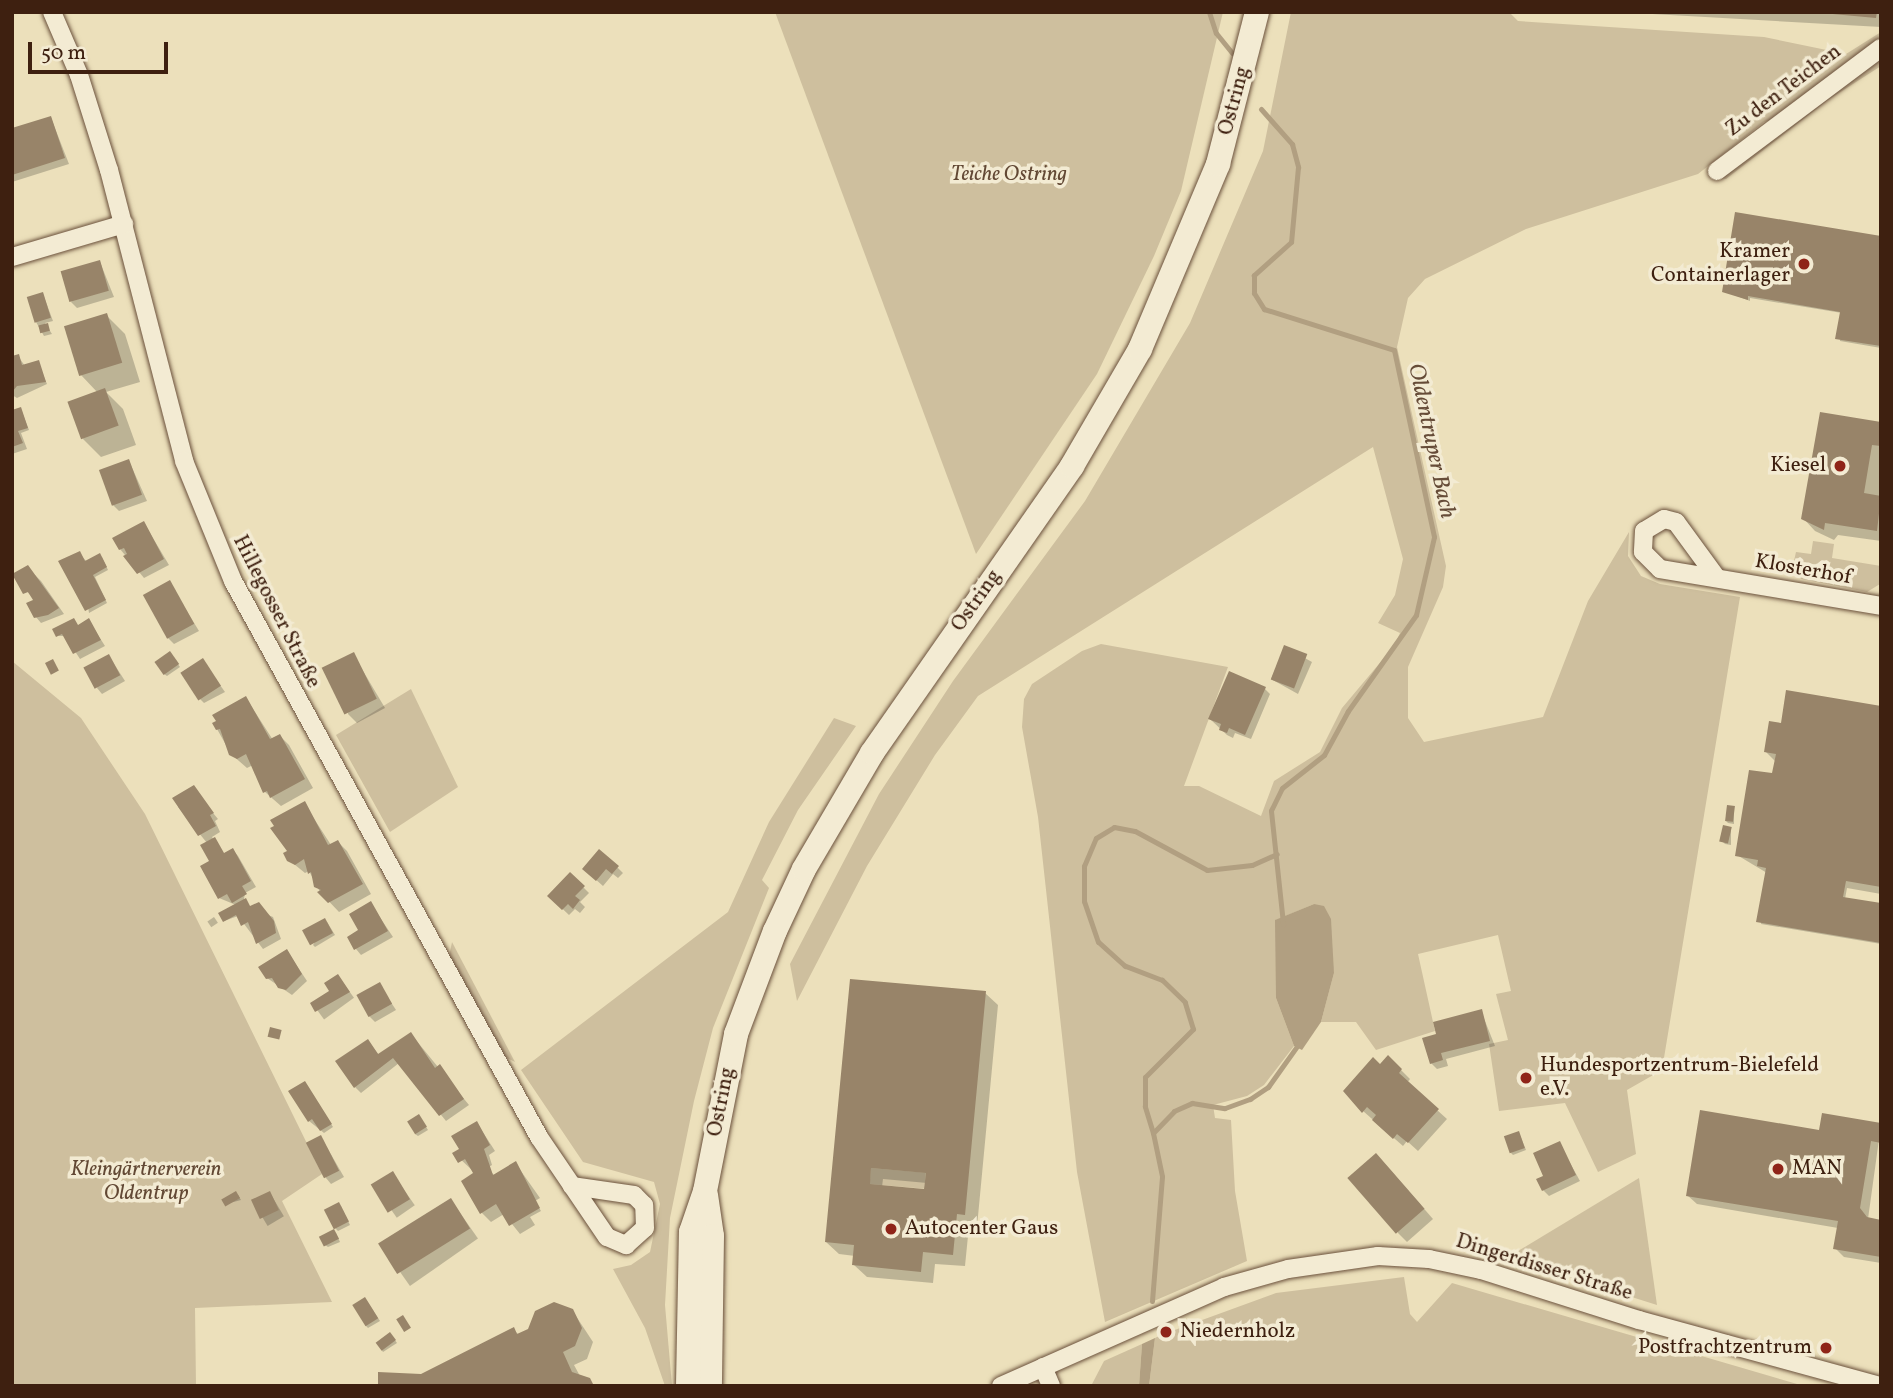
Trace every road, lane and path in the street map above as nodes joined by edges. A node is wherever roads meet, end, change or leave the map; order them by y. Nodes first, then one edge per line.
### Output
1 (52, 12) edge
2 (1257, 12) edge
3 (1881, 48) edge
4 (1717, 171) dead end
5 (124, 224) junction
6 (12, 257) edge
7 (1717, 578) dead end
8 (1881, 606) edge
9 (572, 1186) dead end
10 (705, 1191) junction
11 (1043, 1367) junction
12 (688, 1386) edge
13 (710, 1386) edge
14 (1001, 1386) edge
15 (1051, 1386) edge
16 (1881, 1386) edge

1 - 5 street, Hillegosser Straße
2 - 10 main road, Ostring
3 - 4 street, Zu den Teichen
5 - 6 street
5 - 9 street, Hillegosser Straße
7 - 8 street, Klosterhof
10 - 12 main road, Ostring
10 - 13 main road, Ostring
11 - 14 street, Dingerdisser Straße
11 - 15 street
11 - 16 street, Dingerdisser Straße

